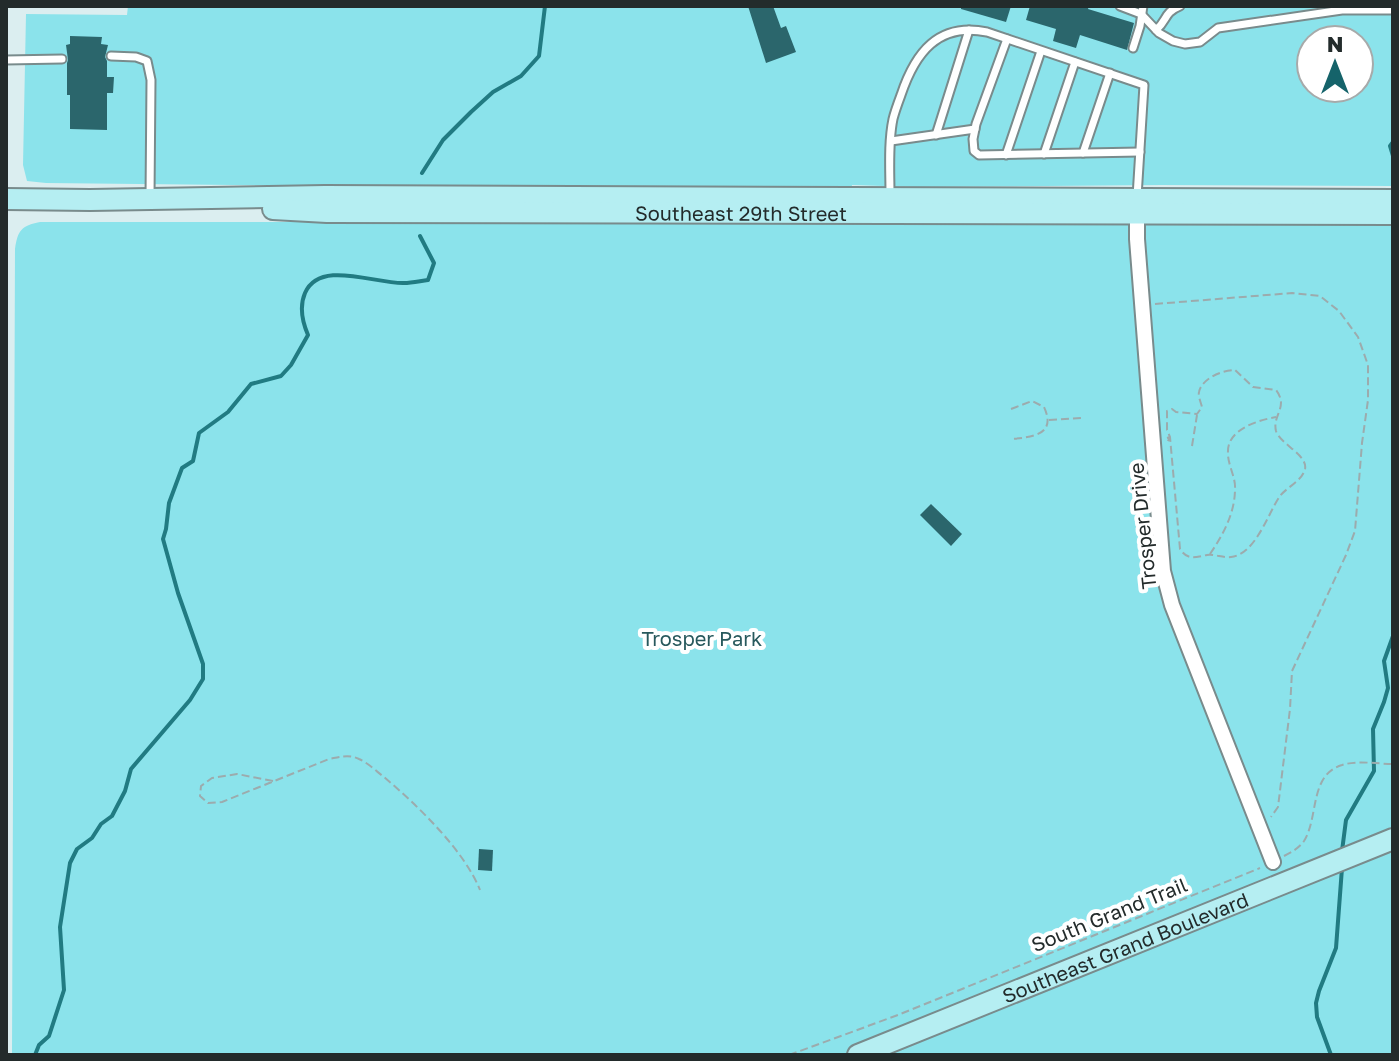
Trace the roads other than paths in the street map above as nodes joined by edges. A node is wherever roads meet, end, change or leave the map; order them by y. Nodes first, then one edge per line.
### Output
1 (1120, 6) edge
2 (1180, 6) edge
3 (1165, 9) edge
4 (1142, 10) edge
5 (1393, 10) edge
6 (969, 30) junction
7 (1156, 30) junction
8 (1007, 39) junction
9 (1133, 48) dead end
10 (1041, 51) junction
11 (111, 56) dead end
12 (62, 59) dead end
13 (6, 60) edge
14 (1075, 62) junction
15 (1110, 73) junction
16 (975, 129) junction
17 (936, 135) junction
18 (891, 141) junction
19 (1140, 152) junction
20 (1083, 153) junction
21 (1044, 154) junction
22 (1006, 155) junction
23 (6, 199) edge
24 (150, 199) junction
25 (90, 200) junction
26 (1393, 200) edge
27 (889, 205) junction
28 (1137, 207) junction
29 (1393, 214) edge
30 (1393, 839) edge
31 (1273, 862) road end
32 (858, 1055) edge

1 - 4 lane
2 - 3 lane
3 - 7 lane
4 - 7 lane
4 - 9 lane
5 - 7 lane
6 - 8 lane
6 - 17 lane
6 - 18 lane
8 - 10 lane
8 - 16 lane
10 - 14 lane
10 - 22 lane
11 - 24 lane
12 - 13 lane
14 - 15 lane
14 - 21 lane
15 - 19 lane
15 - 20 lane
16 - 17 lane
16 - 22 lane
17 - 18 lane
18 - 27 lane
19 - 20 lane
19 - 28 lane
20 - 21 lane
21 - 22 lane
23 - 25 main road, Southeast 29th Street
24 - 25 main road, Southeast 29th Street
24 - 27 main road, Southeast 29th Street
25 - 27 main road, Southeast 29th Street
26 - 28 main road, Southeast 29th Street
27 - 28 main road, Southeast 29th Street
28 - 29 main road, Southeast 29th Street
28 - 31 street, Trosper Drive
30 - 32 main road, Southeast Grand Boulevard

